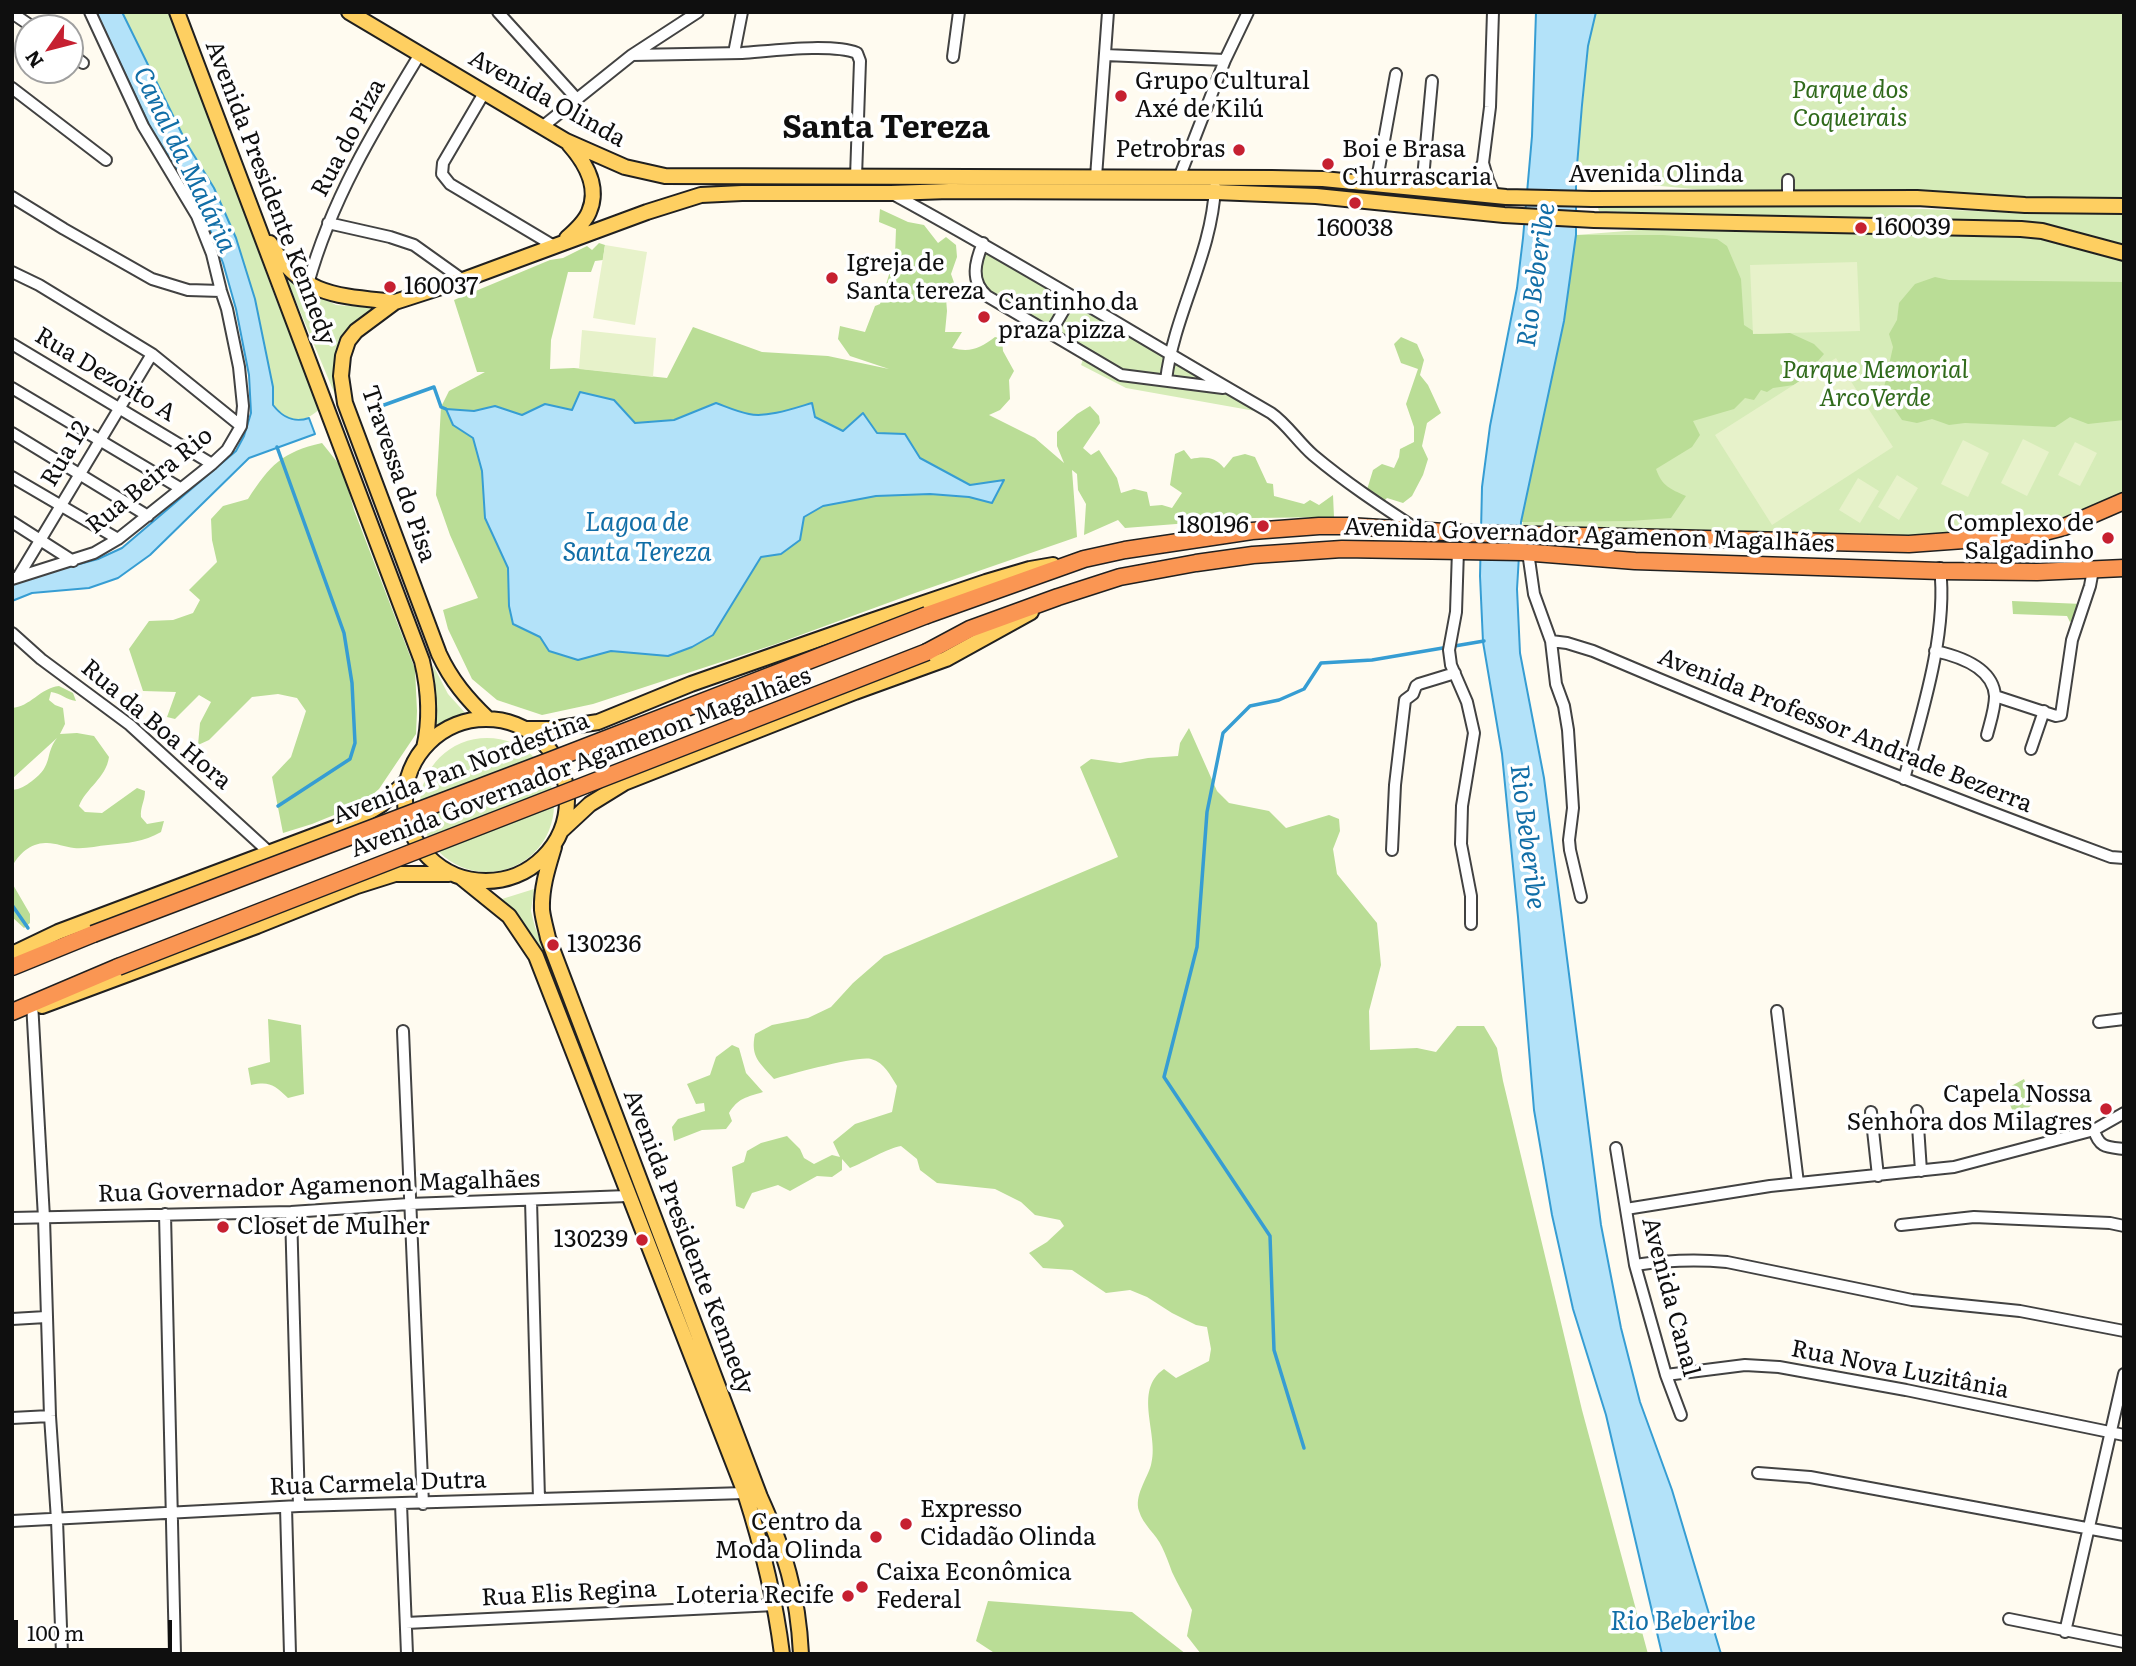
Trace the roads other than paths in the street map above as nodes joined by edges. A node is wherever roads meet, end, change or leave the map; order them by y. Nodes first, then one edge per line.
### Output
1 (90, 12) edge
2 (177, 12) edge
3 (349, 12) edge
4 (498, 12) edge
5 (698, 12) edge
6 (742, 12) edge
7 (959, 12) edge
8 (1108, 12) edge
9 (1248, 12) edge
10 (1493, 12) edge
11 (734, 53) junction
12 (420, 54) junction
13 (632, 55) junction
14 (1105, 55) junction
15 (953, 57) dead end
16 (1225, 60) junction
17 (1396, 74) dead end
18 (1432, 81) dead end
19 (12, 88) edge
20 (484, 93) junction
21 (576, 98) junction
22 (542, 127) junction
23 (566, 141) junction
24 (106, 160) dead end
25 (1483, 163) junction
26 (856, 177) junction
27 (1096, 177) junction
28 (1215, 177) junction
29 (1180, 178) junction
30 (1788, 180) dead end
31 (1376, 184) junction
32 (1422, 189) junction
33 (1215, 192) junction
34 (891, 193) junction
35 (1462, 193) junction
36 (1501, 196) junction
37 (12, 197) edge
38 (1788, 198) junction
39 (2124, 206) edge
40 (252, 211) junction
41 (328, 223) junction
42 (983, 243) junction
43 (559, 244) junction
44 (2124, 253) edge
45 (12, 272) edge
46 (463, 280) junction
47 (308, 285) junction
48 (220, 291) junction
49 (1072, 296) junction
50 (395, 302) junction
51 (1051, 332) junction
52 (12, 344) edge
53 (152, 354) junction
54 (1169, 355) junction
55 (1166, 380) junction
56 (12, 388) edge
57 (1229, 389) junction
58 (119, 407) junction
59 (241, 426) junction
60 (12, 433) edge
61 (99, 440) junction
62 (212, 464) junction
63 (79, 474) junction
64 (12, 477) edge
65 (180, 488) junction
66 (2124, 501) edge
67 (60, 505) junction
68 (148, 516) junction
69 (12, 522) edge
70 (1417, 530) junction
71 (39, 539) junction
72 (118, 539) junction
73 (1460, 551) junction
74 (1525, 552) junction
75 (1084, 559) junction
76 (73, 561) junction
77 (2124, 568) edge
78 (1940, 569) junction
79 (2093, 570) junction
80 (15, 578) edge
81 (1058, 597) junction
82 (927, 615) joint
83 (12, 633) edge
84 (1551, 641) junction
85 (1935, 651) junction
86 (1454, 673) junction
87 (1995, 696) junction
88 (2044, 711) junction
89 (488, 719) junction
90 (525, 729) junction
91 (1987, 735) dead end
92 (424, 748) junction
93 (2031, 749) dead end
94 (1904, 779) junction
95 (407, 781) junction
96 (562, 830) junction
97 (554, 847) junction
98 (1392, 850) dead end
99 (270, 853) junction
100 (2124, 858) edge
101 (458, 876) junction
102 (1581, 897) dead end
103 (1471, 924) dead end
104 (12, 954) edge
105 (12, 967) edge
106 (24, 1008) edge
107 (1777, 1011) dead end
108 (2124, 1019) edge
109 (2099, 1022) dead end
110 (403, 1031) dead end
111 (1917, 1111) dead end
112 (1871, 1112) dead end
113 (2124, 1113) edge
114 (2094, 1130) junction
115 (1616, 1148) dead end
116 (2124, 1149) edge
117 (1921, 1171) junction
118 (1878, 1176) junction
119 (1798, 1183) junction
120 (628, 1196) junction
121 (531, 1200) junction
122 (409, 1204) junction
123 (1626, 1209) junction
124 (291, 1212) junction
125 (165, 1214) junction
126 (12, 1218) edge
127 (44, 1218) junction
128 (1901, 1225) dead end
129 (2124, 1226) edge
130 (1635, 1265) junction
131 (46, 1317) junction
132 (12, 1319) edge
133 (2124, 1331) edge
134 (2124, 1374) edge
135 (1666, 1375) junction
136 (1681, 1415) dead end
137 (50, 1416) junction
138 (12, 1418) edge
139 (2110, 1433) junction
140 (2124, 1436) edge
141 (1758, 1473) dead end
142 (745, 1493) junction
143 (539, 1499) junction
144 (401, 1504) junction
145 (423, 1504) junction
146 (299, 1506) junction
147 (286, 1507) junction
148 (172, 1513) junction
149 (57, 1520) junction
150 (12, 1521) edge
151 (2088, 1529) junction
152 (2124, 1535) edge
153 (775, 1605) junction
154 (2009, 1619) dead end
155 (406, 1623) junction
156 (2065, 1632) junction
157 (2124, 1642) edge
158 (62, 1654) edge
159 (175, 1654) edge
160 (290, 1654) edge
161 (407, 1654) edge
162 (782, 1654) edge
163 (802, 1654) edge

1 - 48 street, Rua Beira Rio
2 - 40 main road, Avenida Presidente Kennedy
3 - 12 main road, Avenida Olinda
4 - 21 street
5 - 13 street
6 - 11 street
7 - 15 street
8 - 14 street
9 - 16 street
10 - 25 street
11 - 13 street
11 - 26 street
12 - 20 main road, Avenida Olinda
12 - 41 street, Rua do Piza
13 - 21 street
14 - 16 street
14 - 27 street
16 - 29 street
17 - 31 street
18 - 32 street
19 - 24 street
20 - 22 main road, Avenida Olinda
20 - 43 street
21 - 22 street
22 - 23 main road, Avenida Olinda
23 - 26 main road, Avenida Olinda
23 - 43 main road
25 - 35 street
25 - 36 street
26 - 27 main road, Avenida Olinda
27 - 29 main road, Avenida Olinda
28 - 29 main road, Avenida Olinda
28 - 31 main road, Avenida Olinda
28 - 33 street
30 - 38 street
31 - 32 main road, Avenida Olinda
32 - 35 main road, Avenida Olinda
33 - 34 main road, Avenida Olinda
33 - 44 main road, Avenida Olinda
33 - 54 street
34 - 42 street
34 - 43 main road, Avenida Olinda
35 - 36 main road, Avenida Olinda
36 - 38 main road, Avenida Olinda
37 - 48 street
38 - 39 main road, Avenida Olinda
40 - 47 main road
40 - 92 main road, Avenida Presidente Kennedy
41 - 46 street
41 - 47 street, Rua do Piza
42 - 49 street
42 - 51 street
43 - 46 main road, Avenida Olinda
45 - 53 street
46 - 50 main road, Avenida Olinda
47 - 50 main road
48 - 59 street, Rua Beira Rio
49 - 51 street
49 - 54 street
50 - 89 main road, Travessa do Pisa
51 - 55 street
52 - 58 street, Rua Dezoito A
53 - 58 street, Rua 12
53 - 59 street
54 - 55 street
54 - 57 street
55 - 57 street
56 - 61 street
57 - 70 street
58 - 61 street, Rua 12
58 - 62 street, Rua Dezoito A
59 - 62 street, Rua Beira Rio
60 - 63 street
61 - 63 street, Rua 12
61 - 65 street
62 - 65 street, Rua Beira Rio
63 - 67 street, Rua 12
63 - 68 street
64 - 67 street
65 - 68 street, Rua Beira Rio
66 - 70 highway, Avenida Governador Agamenon Magalhães
67 - 71 street, Rua 12
67 - 72 street
68 - 72 street, Rua Beira Rio
69 - 71 street
70 - 75 highway, Avenida Governador Agamenon Magalhães
71 - 76 street
71 - 80 street, Rua 12
72 - 76 street, Rua Beira Rio
73 - 74 highway, Avenida Governador Agamenon Magalhães
73 - 81 highway, Avenida Governador Agamenon Magalhães
73 - 86 street
74 - 78 highway, Avenida Governador Agamenon Magalhães
74 - 84 street
75 - 82 highway, Avenida Governador Agamenon Magalhães
75 - 90 main road, Avenida Governador Agamenon Magalhães
76 - 80 street, Rua Beira Rio
77 - 79 highway, Avenida Governador Agamenon Magalhães
78 - 79 highway, Avenida Governador Agamenon Magalhães
78 - 85 street
79 - 88 street
81 - 96 main road, Avenida Governador Agamenon Magalhães
81 - 106 highway, Avenida Governador Agamenon Magalhães, bridge
82 - 105 highway, Avenida Pan Nordestina, bridge
83 - 99 street, Rua da Boa Hora
84 - 94 street, Avenida Professor Andrade Bezerra
84 - 102 street
85 - 87 street
85 - 94 street
86 - 98 street
86 - 103 street
87 - 88 street
87 - 91 street
88 - 93 street
89 - 90 main road
89 - 92 main road
90 - 96 main road
92 - 95 main road
94 - 100 street, Avenida Professor Andrade Bezerra
95 - 99 main road, Avenida Pan Nordestina
95 - 101 main road
96 - 97 main road
97 - 101 main road
97 - 163 main road, Avenida Presidente Kennedy
99 - 104 main road, Avenida Pan Nordestina
101 - 106 main road
101 - 120 main road, Avenida Presidente Kennedy
106 - 127 street
107 - 119 street
108 - 109 street
110 - 122 street
111 - 117 street
112 - 118 street
113 - 114 street
114 - 116 street
114 - 117 street
115 - 123 street, Avenida Canal
117 - 118 street
118 - 119 street
119 - 123 street
120 - 121 street, Rua Governador Agamenon Magalhães
120 - 142 main road, Avenida Presidente Kennedy
121 - 122 street, Rua Governador Agamenon Magalhães
121 - 143 street
122 - 124 street, Rua Governador Agamenon Magalhães
122 - 145 street
123 - 130 street, Avenida Canal
124 - 125 street, Rua Governador Agamenon Magalhães
124 - 146 street
125 - 127 street, Rua Governador Agamenon Magalhães
125 - 148 street
126 - 127 street, Rua Governador Agamenon Magalhães
127 - 131 street
128 - 129 street
130 - 133 street
130 - 135 street, Avenida Canal
131 - 132 street
131 - 137 street
134 - 139 street
135 - 136 street, Avenida Canal
135 - 139 street, Rua Nova Luzitânia
137 - 138 street
137 - 149 street
139 - 140 street, Rua Nova Luzitânia
139 - 151 street
141 - 151 street
142 - 143 street, Rua Carmela Dutra
142 - 153 main road, Avenida Presidente Kennedy
143 - 145 street, Rua Carmela Dutra
144 - 145 street, Rua Carmela Dutra
144 - 146 street, Rua Carmela Dutra
144 - 155 street
146 - 147 street, Rua Carmela Dutra
147 - 148 street, Rua Carmela Dutra
147 - 160 street
148 - 149 street, Rua Carmela Dutra
148 - 159 street
149 - 150 street, Rua Carmela Dutra
149 - 158 street
151 - 152 street
151 - 156 street
153 - 155 street, Rua Elis Regina
153 - 162 main road, Avenida Presidente Kennedy
154 - 156 street
155 - 161 street
156 - 157 street

